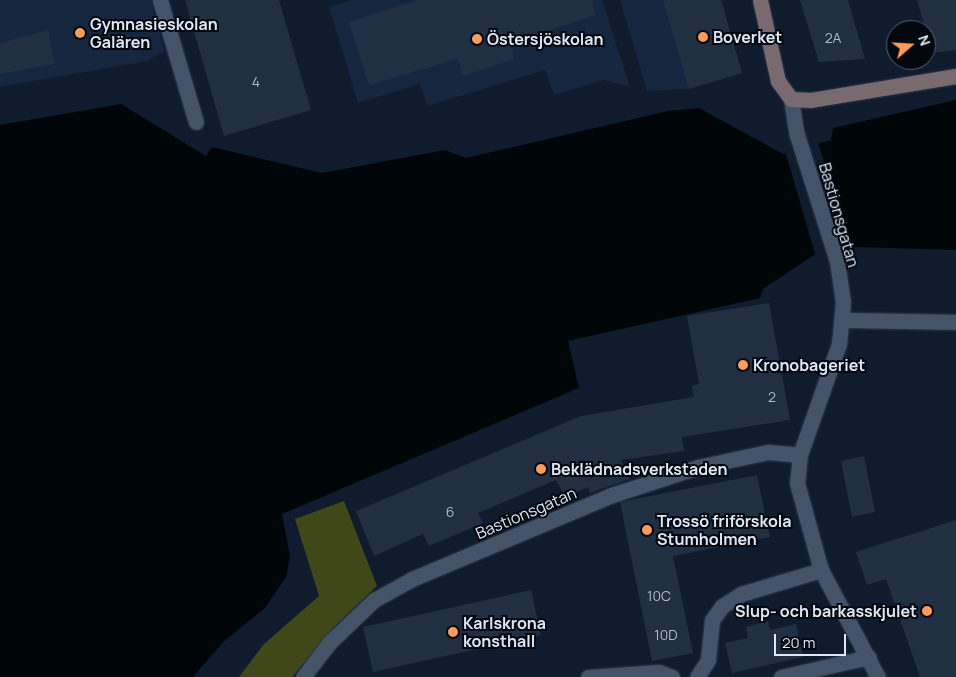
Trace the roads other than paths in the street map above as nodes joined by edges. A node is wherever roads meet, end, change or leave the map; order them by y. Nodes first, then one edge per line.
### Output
1 (160, 0) edge
2 (760, 0) edge
3 (956, 76) edge
4 (791, 99) junction
5 (196, 122) dead end
6 (842, 320) junction
7 (956, 322) edge
8 (800, 455) junction
9 (822, 570) junction
10 (868, 658) junction
11 (303, 677) edge
12 (588, 677) edge
13 (672, 677) edge
14 (697, 677) edge
15 (781, 677) edge
16 (878, 677) edge

1 - 5 street
2 - 4 street
3 - 4 street
4 - 6 street, Bastionsgatan
6 - 7 street
6 - 8 street, Bastionsgatan
8 - 9 street, Bastionsgatan
8 - 11 street, Bastionsgatan
9 - 10 street, Bastionsgatan
9 - 14 street
10 - 15 street
10 - 16 street, Bastionsgatan
12 - 13 street

